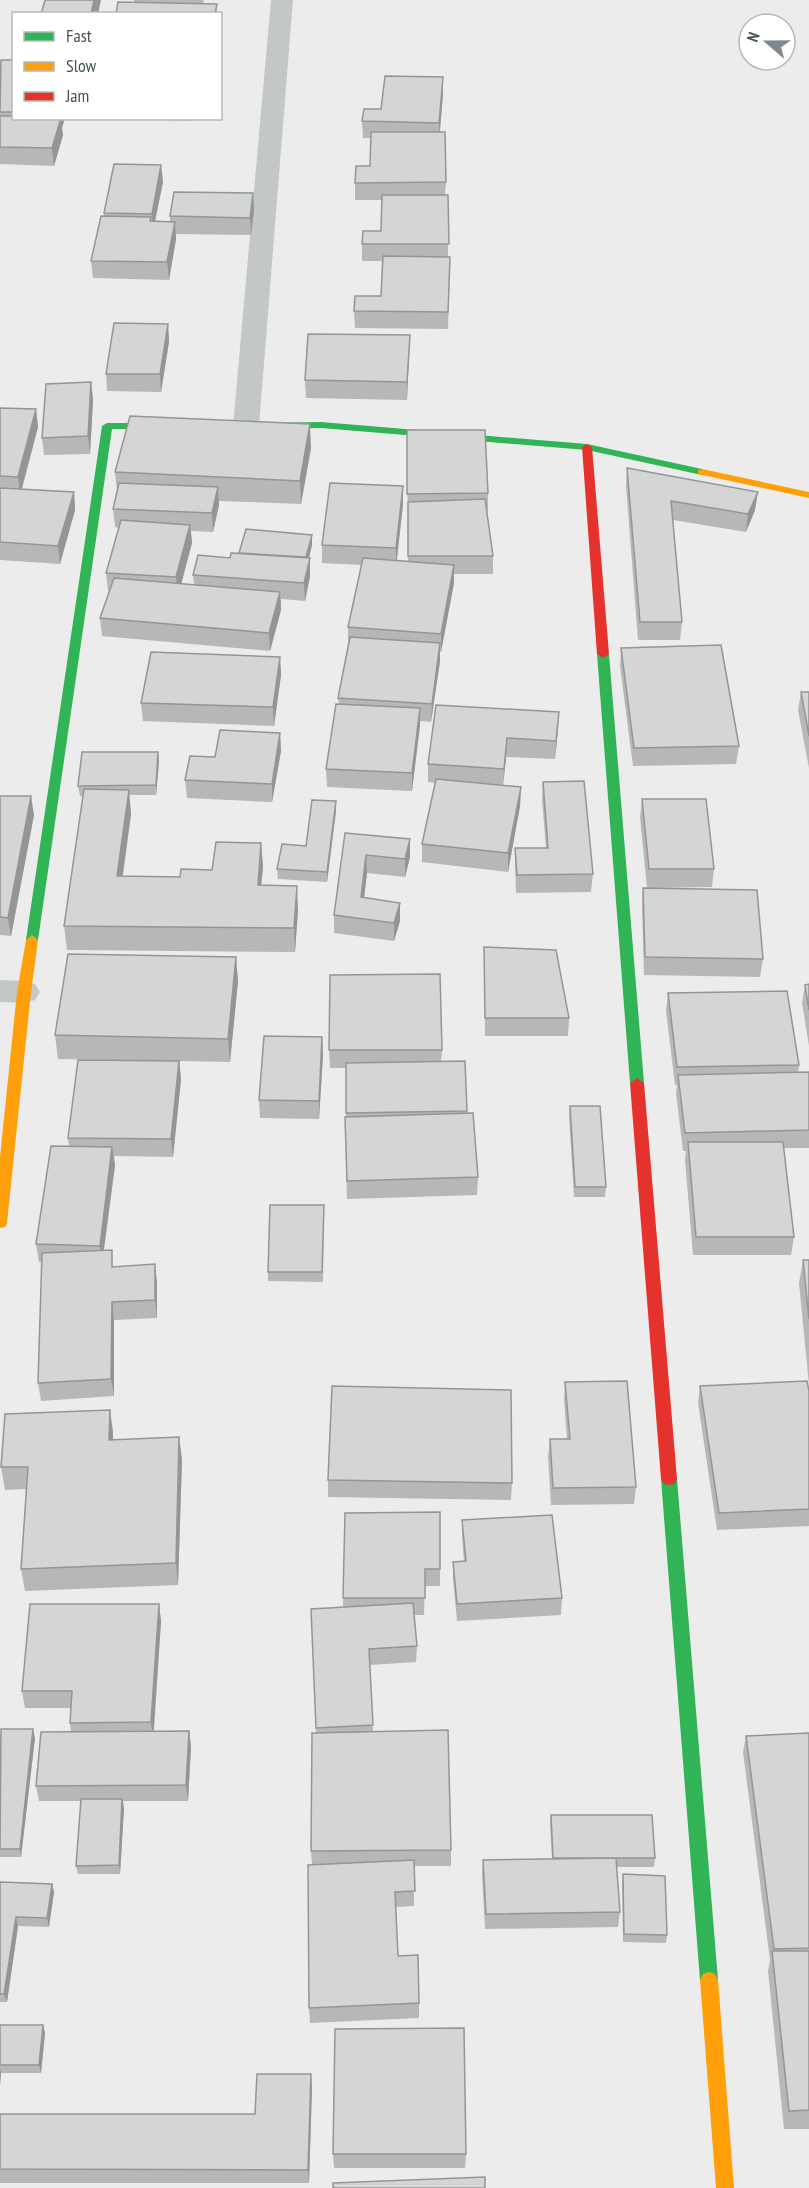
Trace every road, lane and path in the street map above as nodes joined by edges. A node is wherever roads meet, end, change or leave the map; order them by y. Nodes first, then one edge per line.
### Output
1 (282, 0) edge
2 (188, 426) edge
3 (240, 426) joint
4 (587, 447) junction
5 (809, 495) edge
6 (12, 992) edge
7 (0, 1223) edge
8 (725, 2188) edge

1 - 3 street
2 - 6 street
3 - 4 street
4 - 5 street
4 - 8 street
6 - 7 street

